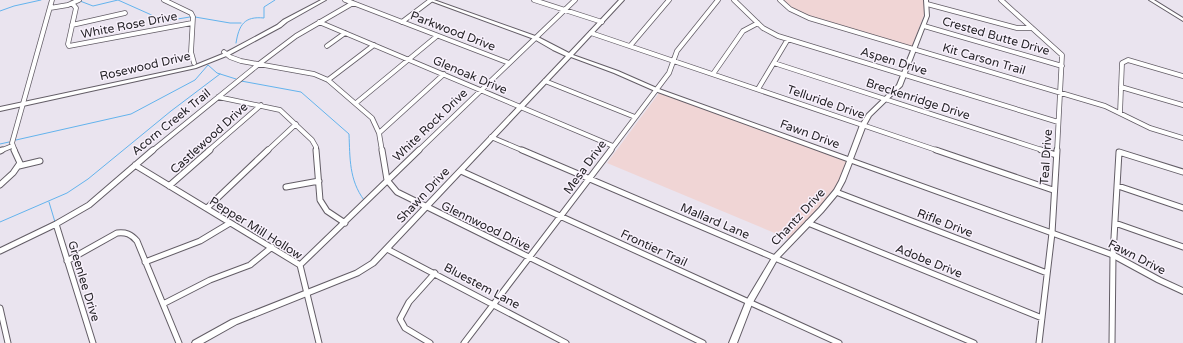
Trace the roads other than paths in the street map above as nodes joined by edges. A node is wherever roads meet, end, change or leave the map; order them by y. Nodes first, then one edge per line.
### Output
1 (52, 0) edge
2 (78, 0) edge
3 (164, 0) edge
4 (324, 0) edge
5 (345, 0) edge
6 (431, 0) edge
7 (534, 0) edge
8 (575, 0) edge
9 (622, 0) edge
10 (669, 0) edge
11 (718, 0) edge
12 (734, 0) edge
13 (780, 0) edge
14 (1000, 0) edge
15 (1151, 0) edge
16 (926, 2) edge
17 (72, 3) junction
18 (353, 3) junction
19 (50, 8) junction
20 (565, 10) junction
21 (125, 13) dead end
22 (1183, 20) edge
23 (319, 22) junction
24 (402, 22) junction
25 (602, 22) junction
26 (192, 23) junction
27 (758, 23) junction
28 (72, 25) junction
29 (924, 26) junction
30 (1032, 28) junction
31 (345, 33) junction
32 (591, 33) junction
33 (437, 36) junction
34 (536, 38) junction
35 (788, 39) junction
36 (374, 45) junction
37 (327, 46) dead end
38 (630, 46) junction
39 (914, 50) junction
40 (226, 53) junction
41 (569, 56) junction
42 (408, 59) junction
43 (674, 61) junction
44 (194, 63) junction
45 (509, 63) junction
46 (774, 63) junction
47 (259, 64) junction
48 (1062, 66) junction
49 (444, 74) junction
50 (714, 74) junction
51 (904, 74) junction
52 (1183, 76) edge
53 (328, 80) junction
54 (544, 81) junction
55 (1121, 87) junction
56 (758, 89) junction
57 (482, 90) junction
58 (656, 90) junction
59 (1061, 92) junction
60 (218, 97) junction
61 (886, 99) junction
62 (25, 102) junction
63 (356, 103) junction
64 (0, 105) edge
65 (261, 105) junction
66 (1183, 105) edge
67 (520, 107) junction
68 (0, 109) edge
69 (1120, 113) junction
70 (635, 117) junction
71 (1058, 122) junction
72 (296, 124) junction
73 (863, 125) junction
74 (379, 133) junction
75 (491, 137) junction
76 (1183, 138) edge
77 (12, 146) junction
78 (613, 146) junction
79 (0, 151) edge
80 (1056, 155) junction
81 (40, 160) dead end
82 (850, 160) junction
83 (134, 165) junction
84 (18, 166) junction
85 (461, 171) junction
86 (1183, 172) edge
87 (589, 178) junction
88 (319, 180) junction
89 (387, 180) junction
90 (0, 185) edge
91 (169, 186) junction
92 (1118, 186) junction
93 (286, 187) dead end
94 (1053, 190) junction
95 (836, 192) junction
96 (426, 207) junction
97 (206, 208) junction
98 (1183, 208) edge
99 (561, 216) junction
100 (230, 223) junction
101 (345, 223) junction
102 (808, 223) junction
103 (1115, 223) junction
104 (56, 224) junction
105 (1052, 233) junction
106 (272, 247) junction
107 (1183, 247) edge
108 (387, 249) junction
109 (0, 252) edge
110 (1113, 255) junction
111 (529, 258) junction
112 (775, 258) junction
113 (67, 261) junction
114 (145, 262) junction
115 (300, 265) junction
116 (435, 273) junction
117 (1047, 273) junction
118 (1183, 291) edge
119 (307, 293) junction
120 (748, 303) junction
121 (163, 304) junction
122 (494, 304) junction
123 (0, 308) edge
124 (1042, 318) junction
125 (8, 343) edge
126 (93, 343) edge
127 (179, 343) edge
128 (196, 343) edge
129 (319, 343) edge
130 (430, 343) edge
131 (464, 343) edge
132 (566, 343) edge
133 (703, 343) edge
134 (733, 343) edge
135 (839, 343) edge
136 (974, 343) edge
137 (1040, 343) edge
138 (1112, 343) edge

1 - 19 street
2 - 17 street
3 - 26 street
4 - 40 street, Rosewood Drive
5 - 18 street, Parkwood Drive
6 - 24 street
6 - 34 street, Fawn Drive
7 - 20 street
8 - 20 street, White Rock Drive
9 - 25 street, Shawn Drive
10 - 38 street
11 - 43 street, Mesa Drive
12 - 27 street, Aspen Drive
13 - 39 street, Kit Carson Trail
14 - 30 street, Teal Drive
15 - 22 street
16 - 29 street, Chantz Drive
16 - 30 street
17 - 19 street
17 - 28 street, White Rose Drive
18 - 23 street, Acorn Creek Trail
18 - 24 street, Parkwood Drive
19 - 62 street
20 - 25 street
20 - 34 street, White Rock Drive
21 - 28 street
23 - 31 street, Glenoak Drive
23 - 47 street, Acorn Creek Trail
24 - 33 street, Parkwood Drive
25 - 32 street, Shawn Drive
26 - 28 street, White Rose Drive
26 - 44 street
27 - 35 street, Aspen Drive
27 - 50 street
29 - 39 street, Chantz Drive
29 - 48 street, Crested Butte Drive
30 - 48 street, Teal Drive
31 - 36 street, Glenoak Drive
31 - 37 street
32 - 38 street, Telluride Drive
32 - 41 street, Shawn Drive
33 - 42 street
33 - 45 street, Parkwood Drive
34 - 41 street, Fawn Drive
34 - 45 street, White Rock Drive
35 - 46 street
35 - 51 street, Aspen Drive
36 - 42 street, Glenoak Drive
36 - 53 street
38 - 43 street, Telluride Drive
39 - 51 street, Chantz Drive
39 - 59 street, Kit Carson Trail
40 - 44 street, Rosewood Drive
40 - 47 street
40 - 62 street, Rosewood Drive
41 - 54 street, Shawn Drive
41 - 58 street, Fawn Drive
42 - 49 street, Glenoak Drive
42 - 63 street
43 - 50 street, Telluride Drive
43 - 58 street, Mesa Drive
44 - 62 street, Rosewood Drive
45 - 57 street, White Rock Drive
46 - 56 street
46 - 61 street, Breckenridge Drive
47 - 53 street
47 - 60 street, Acorn Creek Trail
48 - 59 street, Teal Drive
49 - 57 street, Glenoak Drive
49 - 74 street
50 - 56 street, Telluride Drive
51 - 61 street, Chantz Drive
51 - 71 street, Aspen Drive
52 - 55 street
53 - 63 street
54 - 67 street, Shawn Drive
54 - 70 street
55 - 66 street
55 - 69 street
56 - 73 street, Telluride Drive
57 - 67 street, Glenoak Drive
57 - 89 street, White Rock Drive
58 - 70 street, Mesa Drive
58 - 82 street, Fawn Drive
59 - 69 street, Kit Carson Trail
59 - 71 street, Teal Drive
60 - 65 street
60 - 83 street, Acorn Creek Trail
61 - 73 street, Chantz Drive
61 - 80 street, Breckenridge Drive
62 - 64 street, Rosewood Drive
62 - 68 street, Rosewood Drive
62 - 77 street
63 - 74 street
65 - 72 street
65 - 91 street, Castlewood Drive
67 - 75 street, Shawn Drive
67 - 78 street, Glenoak Drive
69 - 76 street, Kit Carson Trail
70 - 78 street, Mesa Drive
71 - 80 street, Teal Drive
72 - 88 street
72 - 97 street
73 - 82 street, Chantz Drive
73 - 94 street, Telluride Drive
74 - 89 street
75 - 85 street, Shawn Drive
75 - 87 street, Mallard Lane
77 - 79 street
77 - 84 street
78 - 87 street, Mesa Drive
80 - 94 street, Teal Drive
81 - 84 street
82 - 95 street, Chantz Drive
82 - 105 street, Fawn Drive
83 - 91 street, Pepper Mill Hollow
83 - 104 street, Acorn Creek Trail
84 - 90 street
85 - 96 street, Shawn Drive
85 - 99 street, Frontier Trail
86 - 92 street
87 - 99 street, Mesa Drive
87 - 112 street, Mallard Lane
88 - 93 street
88 - 101 street
89 - 96 street, Glennwood Drive
89 - 101 street, White Rock Drive
91 - 97 street, Pepper Mill Hollow
92 - 98 street
92 - 103 street
94 - 105 street, Teal Drive
95 - 102 street, Chantz Drive
95 - 117 street, Rifle Drive
96 - 108 street, Shawn Drive
96 - 111 street, Glennwood Drive
97 - 100 street, Pepper Mill Hollow
99 - 111 street, Mesa Drive
99 - 120 street, Frontier Trail
100 - 106 street, Pepper Mill Hollow
100 - 114 street
101 - 115 street, White Rock Drive
102 - 112 street, Chantz Drive
102 - 124 street, Adobe Drive
103 - 107 street
103 - 110 street
104 - 109 street, Acorn Creek Trail
104 - 113 street, Greenlee Drive
105 - 110 street, Fawn Drive
105 - 117 street, Teal Drive
106 - 115 street, Pepper Mill Hollow
106 - 121 street
108 - 116 street, Bluestem Lane
108 - 119 street, Shawn Drive
110 - 118 street, Fawn Drive
110 - 138 street
111 - 122 street, Mesa Drive
111 - 133 street, Glennwood Drive
112 - 120 street, Chantz Drive
112 - 136 street, Mallard Lane
113 - 114 street
113 - 126 street, Greenlee Drive
114 - 121 street
115 - 119 street, Pepper Mill Hollow
116 - 122 street, Bluestem Lane
116 - 130 street
117 - 124 street, Teal Drive
119 - 128 street, Shawn Drive
119 - 129 street, Pepper Mill Hollow
120 - 134 street, Chantz Drive
120 - 135 street, Frontier Trail
121 - 127 street
122 - 131 street, Mesa Drive
122 - 132 street, Bluestem Lane
123 - 125 street
124 - 137 street, Teal Drive

